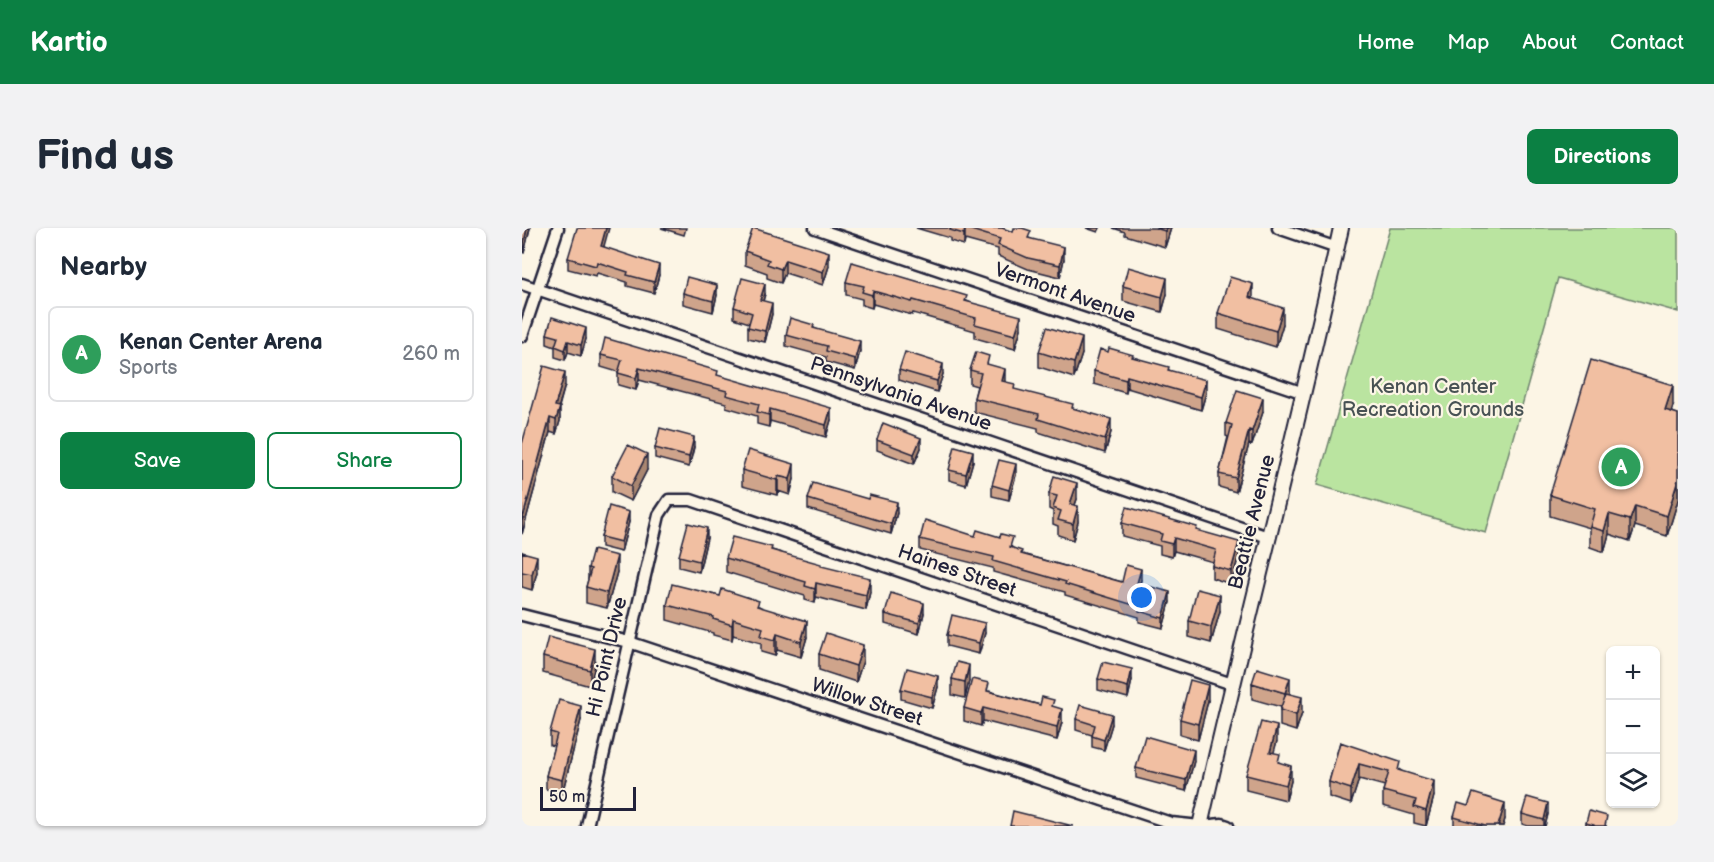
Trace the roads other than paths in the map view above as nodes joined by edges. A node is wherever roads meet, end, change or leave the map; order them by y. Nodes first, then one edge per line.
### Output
1 (558, 228) edge
2 (814, 228) edge
3 (1278, 228) edge
4 (1341, 228) edge
5 (1337, 248) junction
6 (522, 284) edge
7 (538, 290) junction
8 (522, 336) edge
9 (1304, 393) junction
10 (669, 500) joint
11 (1268, 537) junction
12 (522, 615) edge
13 (629, 642) junction
14 (1232, 684) junction
15 (587, 826) edge
16 (1200, 826) edge
17 (1228, 826) edge

1 - 7 street
2 - 9 street, Vermont Avenue
3 - 5 street
4 - 5 street, Beattie Avenue
5 - 9 street, Beattie Avenue
6 - 7 street, Pennsylvania Avenue
7 - 8 street
7 - 11 street, Pennsylvania Avenue
9 - 11 street, Beattie Avenue
10 - 13 street, Hi Point Drive
10 - 14 street, Haines Street
11 - 14 street, Beattie Avenue
12 - 13 street, Willow Street
13 - 15 street, Hi Point Drive
13 - 16 street, Willow Street
14 - 16 street, Beattie Avenue
16 - 17 street, Willow Street

